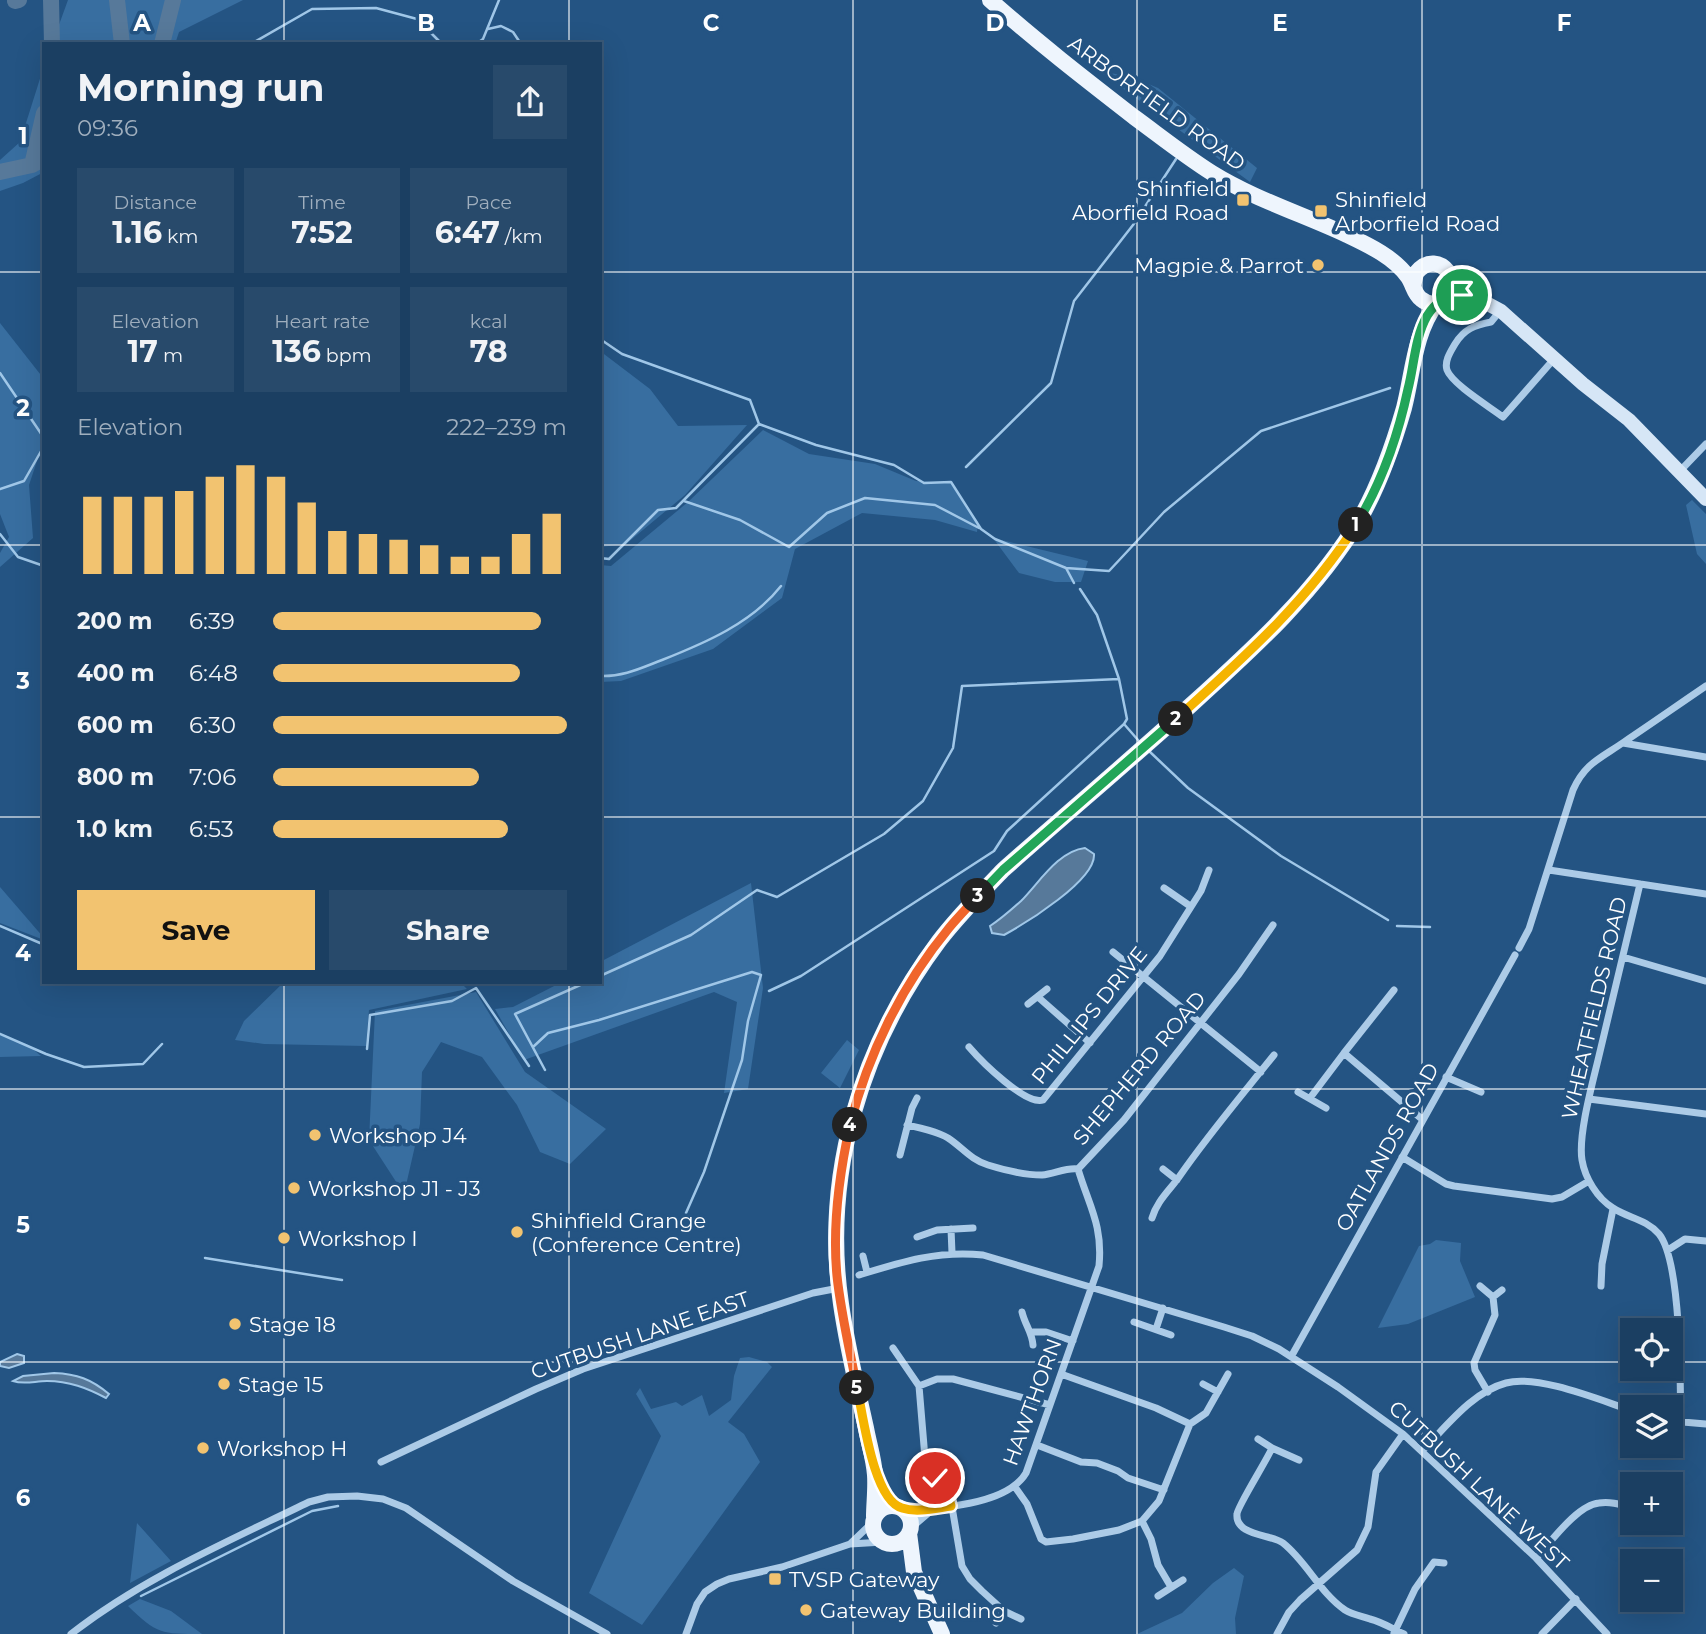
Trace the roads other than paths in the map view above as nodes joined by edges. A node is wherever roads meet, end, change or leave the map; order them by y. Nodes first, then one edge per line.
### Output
1 (990, 0) edge
2 (1387, 257) junction
3 (1423, 267) junction
4 (1452, 277) junction
5 (1416, 292) junction
6 (1475, 297) junction
7 (1442, 300) junction
8 (1501, 311) junction
9 (1423, 325) junction
10 (1554, 359) junction
11 (1706, 444) edge
12 (1680, 471) junction
13 (1706, 499) edge
14 (1706, 686) edge
15 (1623, 743) junction
16 (1706, 757) edge
17 (1209, 870) dead end
18 (1549, 870) junction
19 (1640, 884) junction
20 (1164, 888) dead end
21 (1706, 894) edge
22 (1190, 906) junction
23 (1273, 925) dead end
24 (1113, 952) dead end
25 (1623, 957) junction
26 (1143, 976) junction
27 (1705, 981) edge
28 (1047, 989) dead end
29 (1394, 990) dead end
30 (1038, 997) junction
31 (1028, 1004) dead end
32 (1201, 1023) junction
33 (1090, 1043) junction
34 (969, 1047) dead end
35 (1344, 1053) junction
36 (1274, 1055) dead end
37 (1261, 1072) junction
38 (1446, 1077) junction
39 (1298, 1092) dead end
40 (1481, 1092) dead end
41 (917, 1098) dead end
42 (1310, 1098) junction
43 (1589, 1099) junction
44 (1326, 1108) dead end
45 (1706, 1114) edge
46 (1423, 1120) junction
47 (907, 1125) junction
48 (900, 1155) dead end
49 (1402, 1157) junction
50 (1078, 1169) junction
51 (1163, 1170) dead end
52 (1177, 1180) junction
53 (1589, 1181) junction
54 (1614, 1209) junction
55 (1152, 1218) dead end
56 (951, 1228) junction
57 (974, 1228) dead end
58 (917, 1237) dead end
59 (1706, 1241) edge
60 (1668, 1250) junction
61 (952, 1253) junction
62 (863, 1256) dead end
63 (1480, 1286) dead end
64 (1601, 1286) dead end
65 (1093, 1287) junction
66 (839, 1288) junction
67 (1502, 1290) dead end
68 (1493, 1297) junction
69 (1163, 1308) junction
70 (1022, 1312) dead end
71 (1133, 1322) dead end
72 (1156, 1329) junction
73 (1032, 1332) junction
74 (1171, 1335) dead end
75 (1073, 1342) junction
76 (1033, 1345) dead end
77 (893, 1348) dead end
78 (1291, 1357) junction
79 (1061, 1374) junction
80 (1228, 1374) dead end
81 (1203, 1384) dead end
82 (919, 1386) junction
83 (1218, 1392) junction
84 (1488, 1392) junction
85 (1681, 1395) edge
86 (1050, 1405) junction
87 (1620, 1407) edge
88 (1683, 1422) edge
89 (1190, 1424) junction
90 (1706, 1424) edge
91 (1403, 1434) junction
92 (1258, 1440) dead end
93 (1037, 1445) junction
94 (1272, 1448) junction
95 (1422, 1451) junction
96 (1299, 1460) dead end
97 (381, 1462) dead end
98 (875, 1476) junction
99 (1015, 1487) junction
100 (1164, 1490) junction
101 (1620, 1505) edge
102 (951, 1506) junction
103 (900, 1507) junction
104 (933, 1509) junction
105 (874, 1520) junction
106 (1143, 1521) junction
107 (910, 1531) junction
108 (885, 1542) junction
109 (850, 1544) junction
110 (1428, 1555) dead end
111 (1536, 1558) junction
112 (1434, 1562) junction
113 (1444, 1563) dead end
114 (914, 1572) junction
115 (1182, 1580) dead end
116 (1318, 1583) junction
117 (1171, 1587) junction
118 (1158, 1596) dead end
119 (1576, 1599) junction
120 (1004, 1611) junction
121 (1021, 1619) dead end
122 (996, 1623) dead end
123 (1395, 1632) edge
124 (71, 1634) edge
125 (607, 1634) edge
126 (686, 1634) edge
127 (942, 1634) edge
128 (1277, 1634) edge
129 (1404, 1634) edge
130 (1542, 1634) edge
131 (1607, 1634) edge

1 - 2 main road, ARBORFIELD ROAD
2 - 3 main road, ARBORFIELD ROAD
2 - 5 main road, ARBORFIELD ROAD
3 - 4 main road
3 - 5 main road
4 - 6 main road
4 - 7 main road
5 - 7 main road
5 - 9 main road
6 - 7 main road
6 - 8 main road
7 - 9 main road
8 - 10 main road
8 - 10 street
9 - 66 main road
10 - 12 main road
11 - 12 street
12 - 13 main road
14 - 15 street, OATLANDS ROAD
15 - 16 street
15 - 18 street, OATLANDS ROAD
17 - 22 street, PHILLIPS DRIVE
18 - 19 street
18 - 38 street, OATLANDS ROAD
19 - 21 street
19 - 25 street, WHEATFIELDS ROAD
20 - 22 street
22 - 26 street, PHILLIPS DRIVE
23 - 32 street, SHEPHERD ROAD
24 - 26 street
25 - 27 street
25 - 43 street, WHEATFIELDS ROAD
26 - 32 street
26 - 33 street, PHILLIPS DRIVE
28 - 30 street
29 - 35 street
30 - 31 street
30 - 33 street
32 - 37 street
32 - 50 street, SHEPHERD ROAD
33 - 34 street, PHILLIPS DRIVE
35 - 42 street
35 - 46 street
36 - 37 street
37 - 52 street
38 - 40 street
38 - 46 street, OATLANDS ROAD
39 - 42 street
41 - 47 street
42 - 44 street
43 - 45 street
43 - 53 street, WHEATFIELDS ROAD
46 - 49 street, OATLANDS ROAD
47 - 48 street
47 - 50 street
49 - 53 street
49 - 78 street, OATLANDS ROAD
50 - 65 street, SHEPHERD ROAD
51 - 52 street
52 - 55 street
53 - 54 street
54 - 60 street
54 - 64 street
56 - 57 street
56 - 58 street
56 - 61 street
59 - 60 street
60 - 85 street
61 - 62 street, CUTBUSH LANE WEST
61 - 65 street, CUTBUSH LANE WEST
63 - 68 street
65 - 69 street, CUTBUSH LANE WEST
65 - 75 street, HAWTHORN
66 - 97 street, CUTBUSH LANE EAST
66 - 98 main road
67 - 68 street
68 - 84 street
69 - 72 street
69 - 78 street, CUTBUSH LANE WEST
70 - 73 street
71 - 72 street
72 - 74 street
73 - 75 street
73 - 76 street
75 - 79 street, HAWTHORN
77 - 82 street
78 - 91 street, CUTBUSH LANE WEST
79 - 86 street, HAWTHORN
79 - 89 street
80 - 83 street
81 - 83 street
82 - 86 street
82 - 102 street
83 - 89 street
84 - 87 street
84 - 95 street
86 - 93 street, HAWTHORN
88 - 90 street
89 - 100 street
91 - 95 street, CUTBUSH LANE WEST
91 - 116 street
92 - 94 street
93 - 99 street, HAWTHORN
93 - 100 street
94 - 96 street
94 - 116 street
95 - 111 street, CUTBUSH LANE WEST
98 - 103 main road
98 - 105 main road
99 - 102 street, HAWTHORN
99 - 106 street
100 - 106 street
101 - 111 street
102 - 104 street, HAWTHORN
102 - 120 street
103 - 104 street, HAWTHORN
103 - 105 main road
103 - 107 main road
104 - 107 street
105 - 108 main road
105 - 109 street
106 - 117 street
107 - 108 main road
107 - 114 main road
108 - 109 street
108 - 114 main road
109 - 126 street
110 - 112 street
111 - 119 street, CUTBUSH LANE WEST
112 - 113 street
112 - 123 street
114 - 127 main road
115 - 117 street
116 - 123 street
116 - 128 street
117 - 118 street
119 - 130 street
119 - 131 street, CUTBUSH LANE WEST
120 - 121 street
120 - 122 street
123 - 129 street
124 - 125 street

